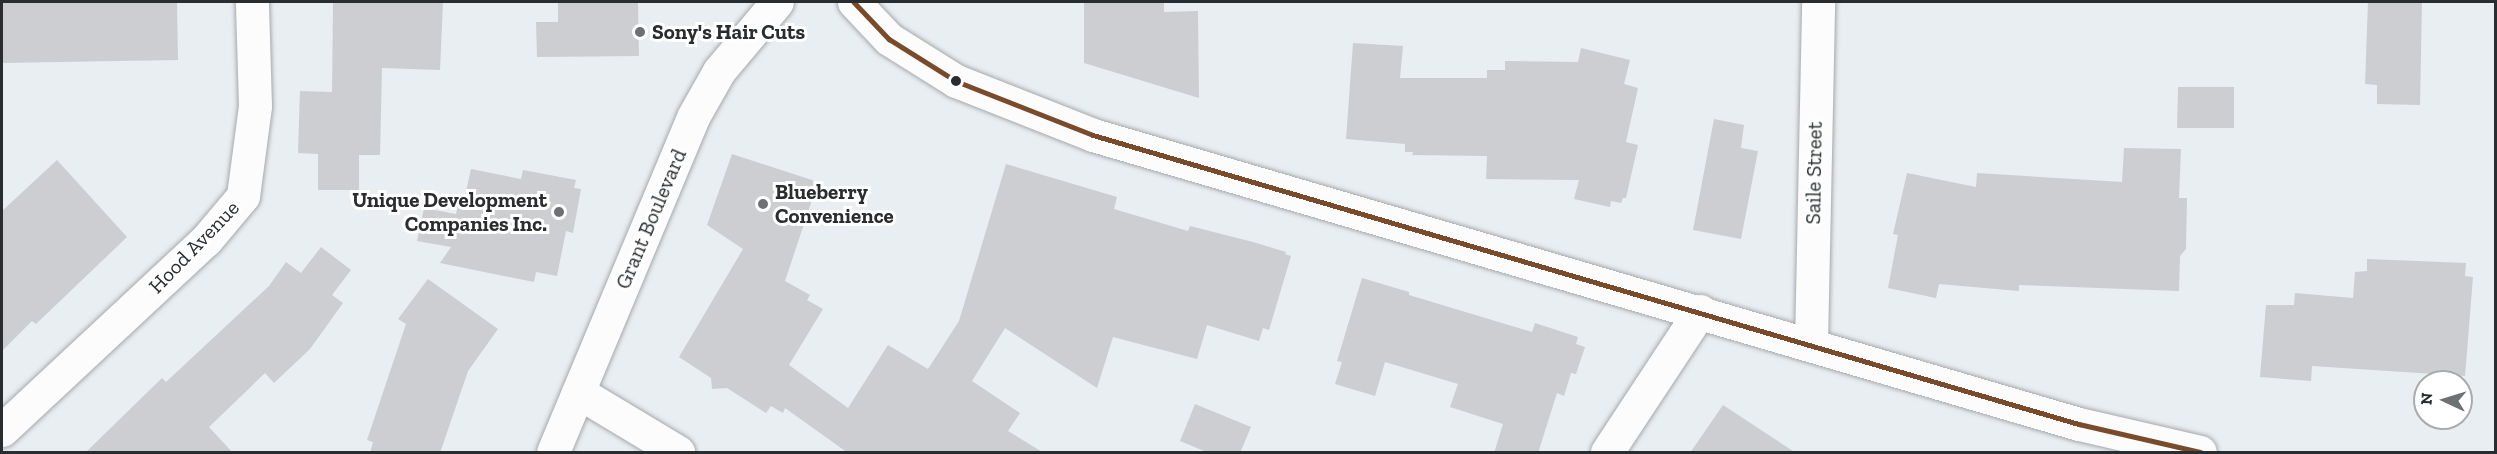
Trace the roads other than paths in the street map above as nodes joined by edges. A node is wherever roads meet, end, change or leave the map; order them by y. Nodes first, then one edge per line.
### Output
1 (252, 2) edge
2 (777, 2) edge
3 (854, 2) edge
4 (1818, 2) edge
5 (1700, 311) junction
6 (1810, 344) junction
7 (578, 392) junction
8 (2, 430) edge
9 (553, 453) edge
10 (678, 453) edge
11 (1608, 453) edge
12 (2200, 453) edge

1 - 8 street, Hood Avenue
2 - 7 street, Grant Boulevard
3 - 5 street
4 - 6 street, Saile Street
5 - 6 street
5 - 11 street
6 - 12 street
7 - 9 street, Grant Boulevard
7 - 10 street

